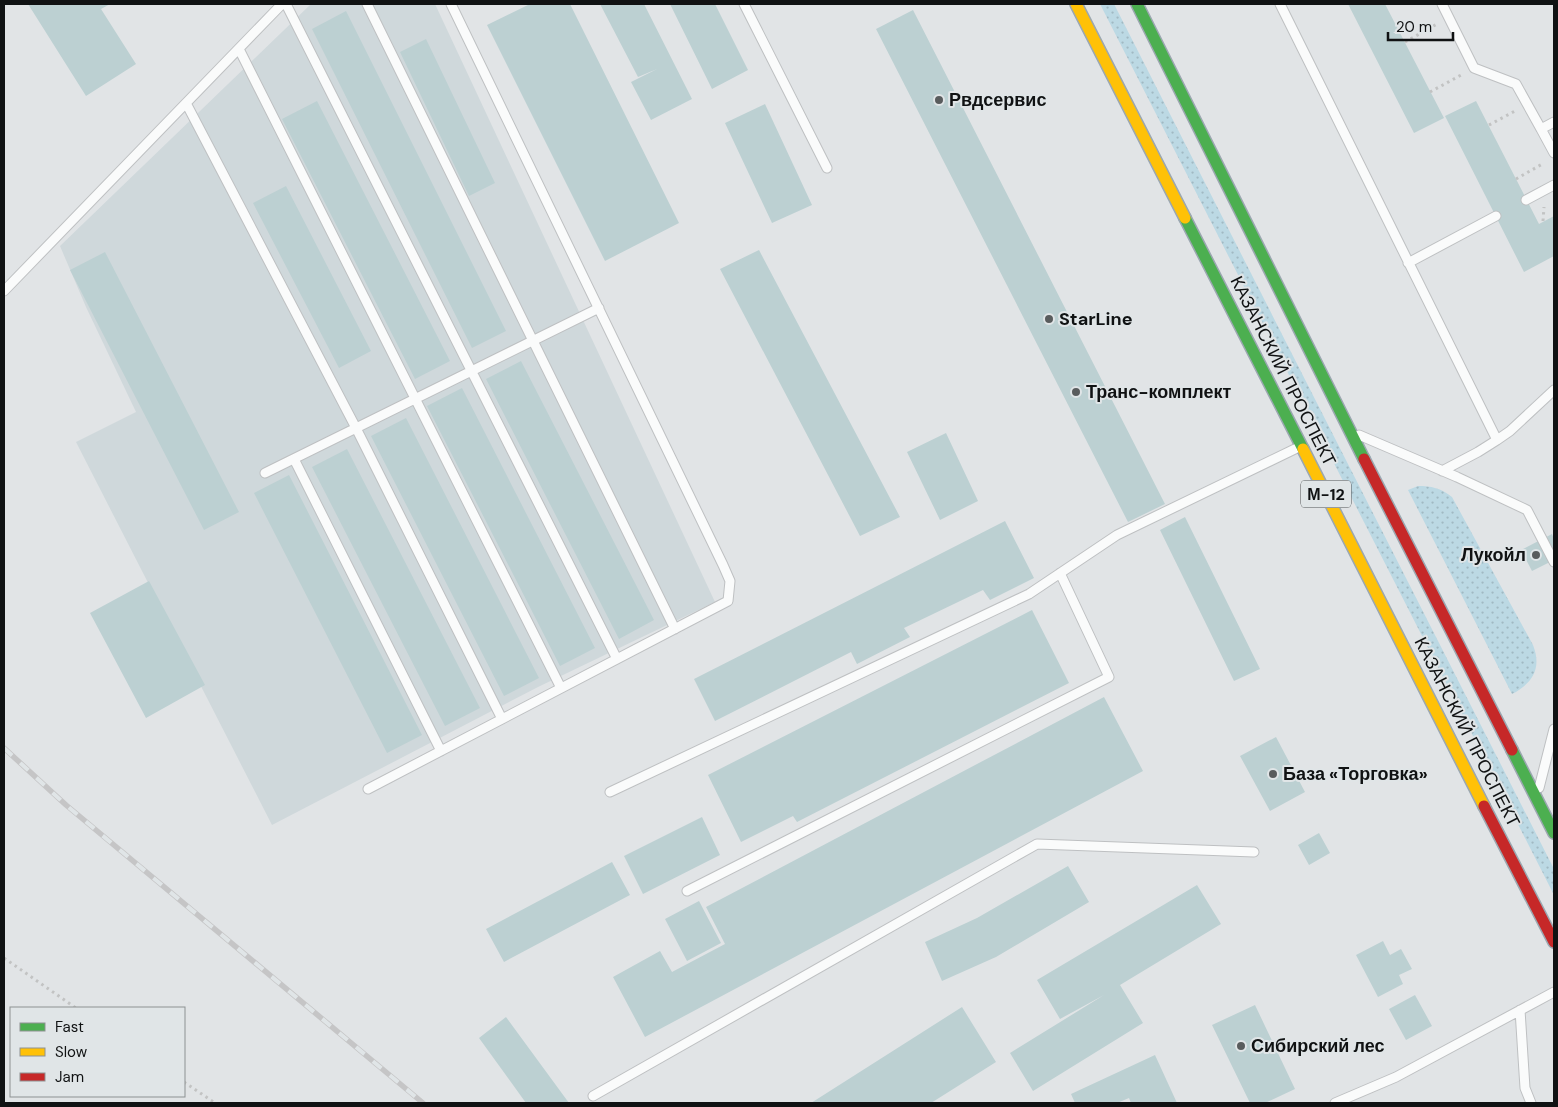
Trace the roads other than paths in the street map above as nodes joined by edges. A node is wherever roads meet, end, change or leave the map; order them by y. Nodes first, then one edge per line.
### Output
1 (284, 4) edge
2 (367, 4) edge
3 (452, 4) edge
4 (744, 4) edge
5 (1076, 4) edge
6 (1137, 4) edge
7 (1280, 4) edge
8 (1442, 4) edge
9 (238, 49) junction
10 (186, 103) junction
11 (1554, 122) edge
12 (1541, 129) junction
13 (1554, 153) edge
14 (827, 168) dead end
15 (1554, 184) edge
16 (1526, 200) dead end
17 (1496, 216) dead end
18 (1408, 263) junction
19 (4, 291) edge
20 (599, 308) junction
21 (533, 340) junction
22 (472, 371) junction
23 (1554, 390) edge
24 (415, 399) junction
25 (356, 428) junction
26 (1350, 431) junction
27 (1497, 440) junction
28 (1302, 446) junction
29 (294, 459) junction
30 (1442, 471) junction
31 (265, 473) dead end
32 (1554, 562) edge
33 (1060, 573) junction
34 (675, 629) junction
35 (617, 659) junction
36 (561, 688) junction
37 (502, 719) junction
38 (1554, 729) edge
39 (441, 751) junction
40 (1548, 753) junction
41 (1554, 763) edge
42 (368, 789) dead end
43 (610, 792) dead end
44 (1536, 798) junction
45 (1554, 833) edge
46 (1254, 852) dead end
47 (688, 892) dead end
48 (1554, 942) edge
49 (1554, 992) edge
50 (1520, 1010) junction
51 (593, 1096) dead end
52 (1335, 1103) edge
53 (1531, 1103) edge

1 - 9 lane
1 - 22 lane
2 - 21 lane
3 - 20 lane
4 - 14 lane
5 - 28 main road, КАЗАНСКИЙ ПРОСПЕКТ / М-12
6 - 26 main road, КАЗАНСКИЙ ПРОСПЕКТ / М-12
7 - 18 lane
8 - 12 lane
9 - 10 lane
9 - 24 lane
10 - 19 lane
10 - 25 lane
11 - 12 lane
12 - 13 lane
15 - 16 lane
17 - 18 lane
18 - 27 lane
20 - 21 lane
20 - 34 lane
21 - 22 lane
21 - 34 lane
22 - 24 lane
22 - 35 lane
23 - 27 lane
24 - 25 lane
24 - 36 lane
25 - 29 lane
25 - 37 lane
26 - 30 lane
26 - 44 main road, КАЗАНСКИЙ ПРОСПЕКТ / М-12
27 - 30 lane
28 - 33 lane
28 - 48 main road, КАЗАНСКИЙ ПРОСПЕКТ / М-12
29 - 31 lane
29 - 39 lane
30 - 32 lane
33 - 43 lane
33 - 47 lane
34 - 35 lane
35 - 36 lane
36 - 37 lane
37 - 39 lane
38 - 40 lane
39 - 42 lane
40 - 41 lane
40 - 44 lane
44 - 45 main road, КАЗАНСКИЙ ПРОСПЕКТ / М-12
46 - 51 lane
49 - 50 lane
50 - 52 lane
50 - 53 lane

